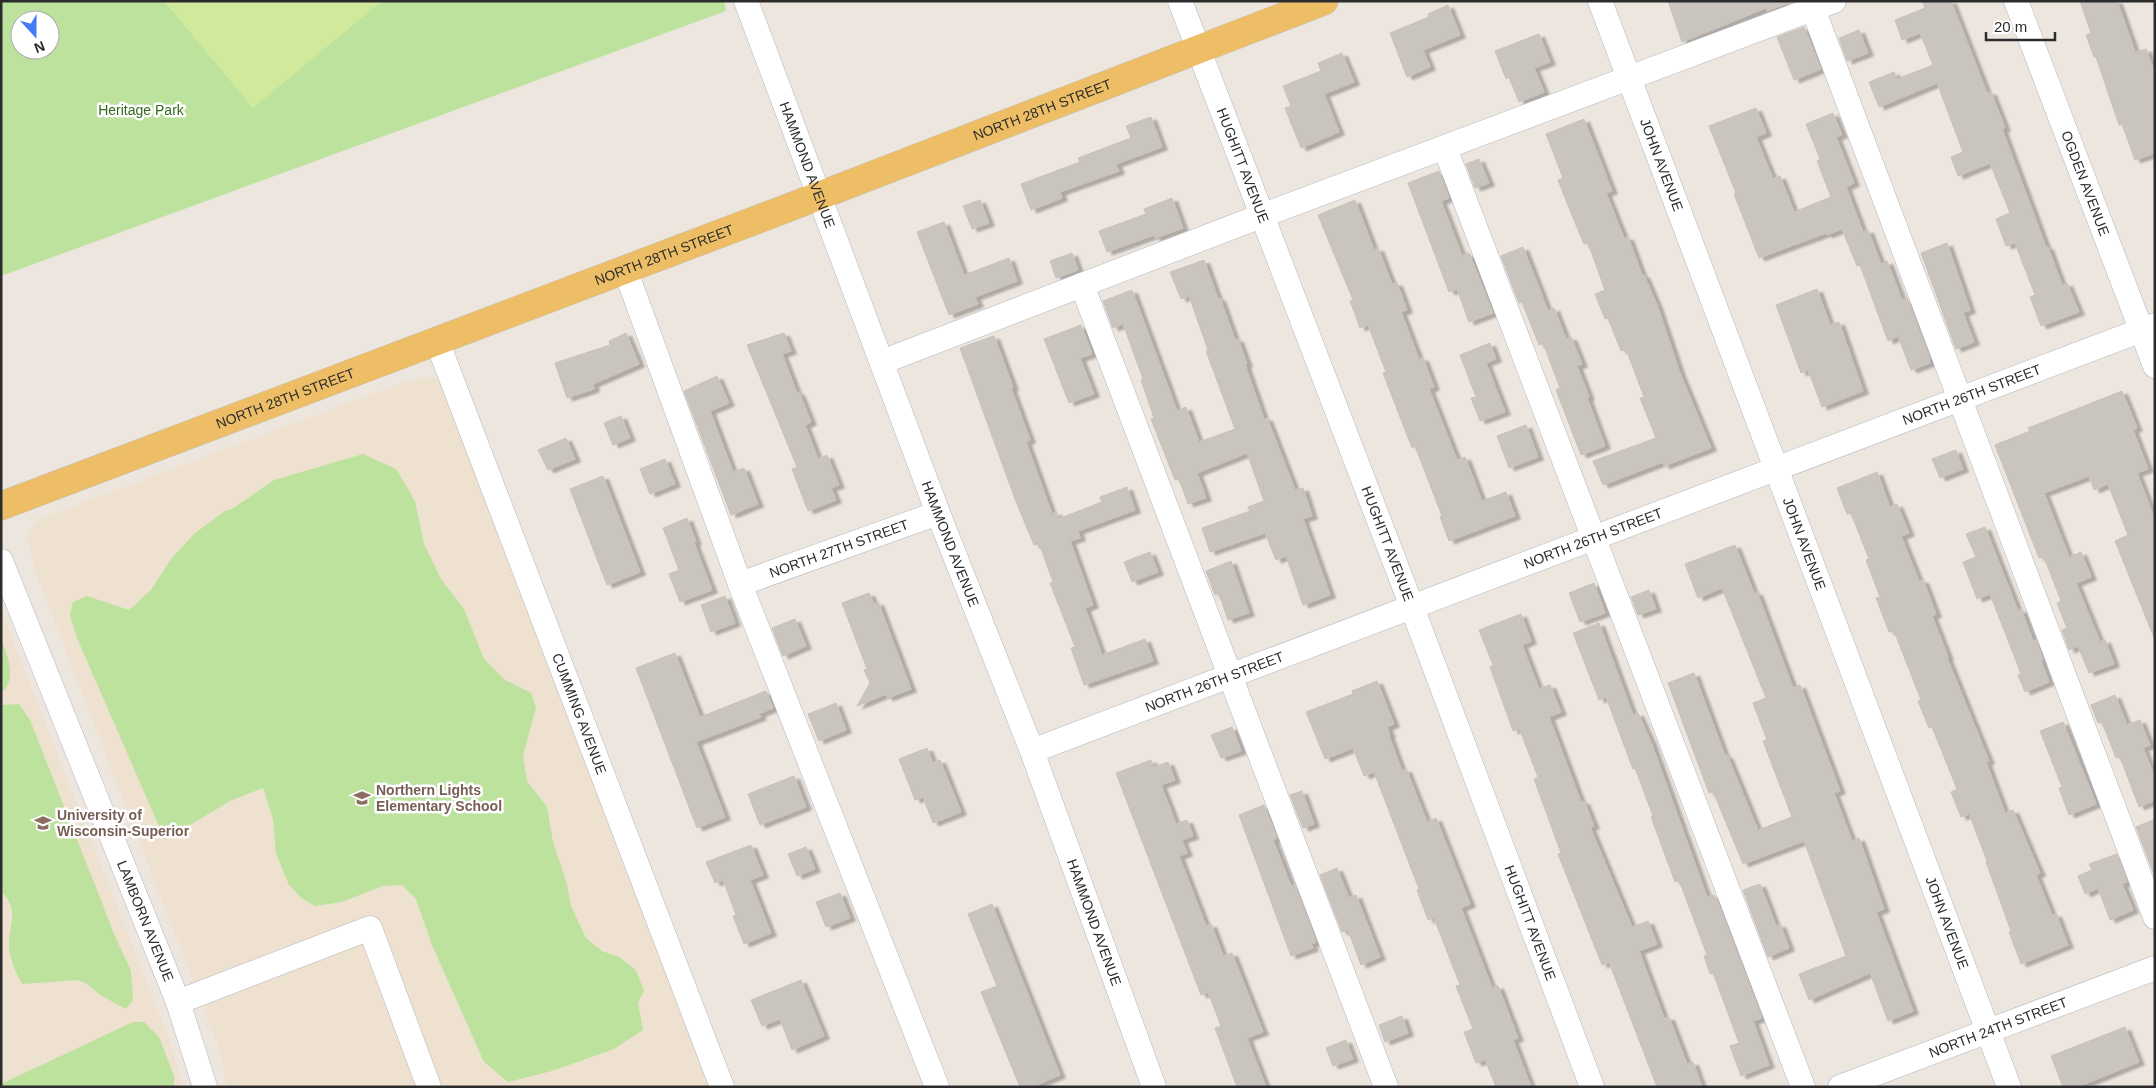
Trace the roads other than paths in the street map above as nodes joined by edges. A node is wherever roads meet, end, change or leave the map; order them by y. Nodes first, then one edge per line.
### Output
1 (746, 1) edge
2 (1180, 1) edge
3 (1324, 1) edge
4 (1600, 1) edge
5 (2016, 1) edge
6 (1824, 5) edge
7 (1198, 49) junction
8 (1630, 79) junction
9 (1445, 148) junction
10 (818, 196) junction
11 (1261, 216) junction
12 (625, 269) junction
13 (1082, 285) junction
14 (2148, 327) edge
15 (437, 341) junction
16 (882, 362) junction
17 (2155, 366) edge
18 (1959, 399) junction
19 (1776, 468) junction
20 (1, 506) edge
21 (938, 513) junction
22 (1593, 538) junction
23 (1, 561) edge
24 (740, 584) junction
25 (1412, 606) junction
26 (1229, 676) junction
27 (1032, 751) junction
28 (2155, 917) edge
29 (2155, 968) edge
30 (178, 1002) junction
31 (1987, 1031) junction
32 (205, 1087) edge
33 (428, 1087) edge
34 (722, 1087) edge
35 (937, 1087) edge
36 (1154, 1087) edge
37 (1386, 1087) edge
38 (1592, 1087) edge
39 (1803, 1087) edge
40 (1840, 1087) edge
41 (2009, 1087) edge

1 - 10 street, HAMMOND AVENUE
2 - 7 street, HUGHITT AVENUE
3 - 7 main road, NORTH 28TH STREET
4 - 8 street, JOHN AVENUE
5 - 14 street, OGDEN AVENUE
6 - 8 street
6 - 18 street
7 - 10 main road, NORTH 28TH STREET
7 - 11 street, HUGHITT AVENUE
8 - 9 street
8 - 19 street, JOHN AVENUE
9 - 11 street
9 - 22 street
10 - 12 main road, NORTH 28TH STREET
10 - 16 street, HAMMOND AVENUE
11 - 13 street
11 - 25 street, HUGHITT AVENUE
12 - 15 main road, NORTH 28TH STREET
12 - 24 street
13 - 16 street
13 - 26 street
14 - 17 street, OGDEN AVENUE
14 - 18 street, NORTH 26TH STREET
15 - 20 main road, NORTH 28TH STREET
15 - 34 street, CUMMING AVENUE
16 - 21 street, HAMMOND AVENUE
18 - 19 street, NORTH 26TH STREET
18 - 28 street
19 - 22 street, NORTH 26TH STREET
19 - 31 street, JOHN AVENUE
21 - 24 street, NORTH 27TH STREET
21 - 27 street, HAMMOND AVENUE
22 - 25 street, NORTH 26TH STREET
22 - 39 street
23 - 30 street, LAMBORN AVENUE
24 - 35 street
25 - 26 street, NORTH 26TH STREET
25 - 38 street, HUGHITT AVENUE
26 - 27 street, NORTH 26TH STREET
26 - 37 street
27 - 36 street, HAMMOND AVENUE
29 - 31 street, NORTH 24TH STREET
30 - 32 street, LAMBORN AVENUE
30 - 33 street
31 - 40 street, NORTH 24TH STREET
31 - 41 street, JOHN AVENUE

